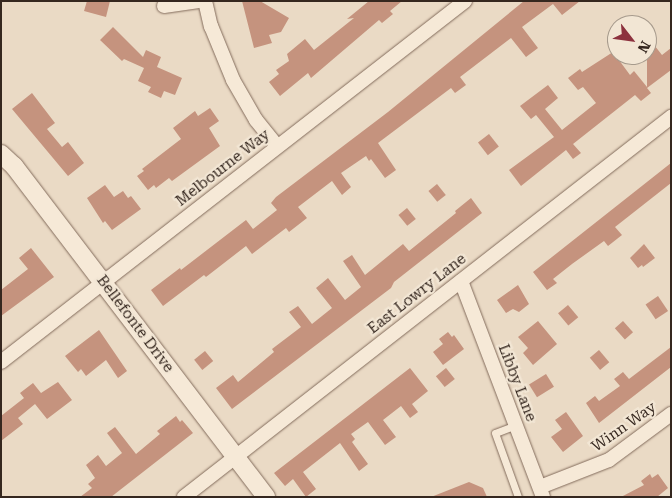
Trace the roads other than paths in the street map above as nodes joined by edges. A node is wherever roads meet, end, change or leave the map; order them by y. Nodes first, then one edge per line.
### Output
1 (199, 1) edge
2 (206, 1) edge
3 (465, 1) edge
4 (164, 6) dead end
5 (449, 6) edge
6 (671, 117) edge
7 (277, 146) junction
8 (1, 154) edge
9 (460, 281) junction
10 (103, 283) junction
11 (1, 362) edge
12 (671, 414) edge
13 (516, 425) junction
14 (236, 457) junction
15 (541, 492) edge
16 (184, 497) edge
17 (266, 497) edge
18 (518, 497) edge

1 - 4 street
2 - 7 street
3 - 5 street, Melbourne Way
5 - 7 street, Melbourne Way
6 - 9 street, East Lowry Lane
7 - 10 street, Melbourne Way
8 - 10 street, Bellefonte Drive
9 - 13 street, Libby Lane
9 - 14 street, East Lowry Lane
10 - 11 street, Melbourne Way
10 - 14 street, Bellefonte Drive
12 - 15 street, Winn Way
13 - 15 street, Libby Lane
13 - 18 lane
14 - 16 street, East Lowry Lane
14 - 17 street, Bellefonte Drive

